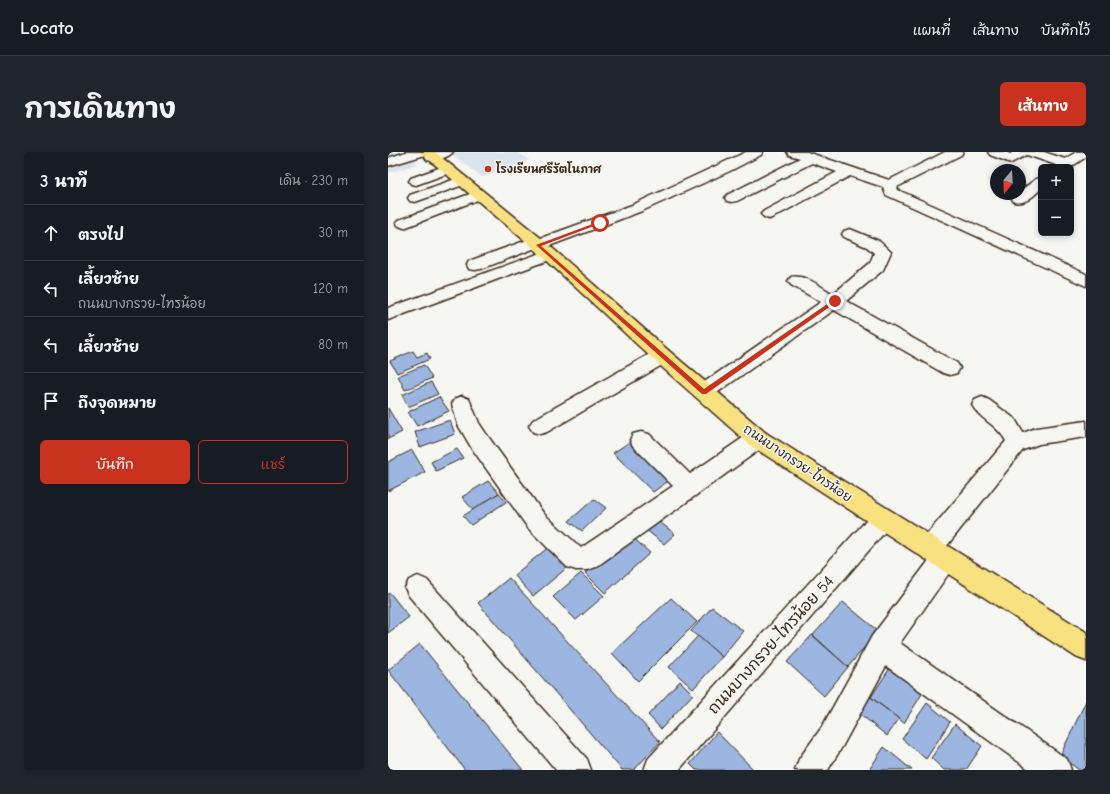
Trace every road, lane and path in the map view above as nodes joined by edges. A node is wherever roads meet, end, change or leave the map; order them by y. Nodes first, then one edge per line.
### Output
1 (755, 152) edge
2 (794, 152) edge
3 (956, 152) edge
4 (995, 152) edge
5 (1022, 152) edge
6 (1031, 152) edge
7 (1084, 152) edge
8 (431, 153) edge
9 (394, 158) edge
10 (811, 158) junction
11 (1008, 164) edge
12 (1058, 164) edge
13 (1066, 164) edge
14 (447, 169) junction
15 (848, 171) junction
16 (416, 181) dead end
17 (461, 181) junction
18 (890, 185) junction
19 (478, 195) junction
20 (415, 198) dead end
21 (732, 198) dead end
22 (769, 214) dead end
23 (404, 223) dead end
24 (850, 234) dead end
25 (541, 247) junction
26 (475, 265) dead end
27 (797, 281) dead end
28 (1086, 281) edge
29 (835, 301) junction
30 (388, 314) edge
31 (662, 356) junction
32 (950, 368) dead end
33 (704, 392) junction
34 (462, 404) dead end
35 (982, 405) dead end
36 (540, 426) dead end
37 (1086, 429) edge
38 (758, 439) junction
39 (641, 440) dead end
40 (1017, 442) junction
41 (689, 488) junction
42 (882, 519) junction
43 (938, 553) junction
44 (418, 588) dead end
45 (882, 646) junction
46 (1086, 647) edge
47 (576, 770) edge
48 (659, 770) edge
49 (810, 770) edge
50 (1056, 770) edge

1 - 25 street
2 - 10 street
3 - 18 street
4 - 11 street
5 - 11 street
6 - 12 street
7 - 13 street
8 - 9 street
8 - 14 main road, ถนนบางกรวย-ไทรน้อย
10 - 15 street
10 - 21 street
14 - 16 street
14 - 17 main road, ถนนบางกรวย-ไทรน้อย
15 - 18 street
15 - 22 street
17 - 19 main road, ถนนบางกรวย-ไทรน้อย
17 - 20 street
18 - 28 street
19 - 23 street
19 - 25 main road, ถนนบางกรวย-ไทรน้อย
24 - 29 street
25 - 26 street
25 - 30 street
25 - 31 main road, ถนนบางกรวย-ไทรน้อย
27 - 29 street
29 - 32 street
29 - 33 street
31 - 33 main road, ถนนบางกรวย-ไทรน้อย
31 - 36 street
33 - 38 main road, ถนนบางกรวย-ไทรน้อย
34 - 41 street
35 - 40 street
37 - 40 street
38 - 41 street
38 - 42 main road, ถนนบางกรวย-ไทรน้อย
39 - 41 street
40 - 43 street
42 - 43 main road, ถนนบางกรวย-ไทรน้อย
42 - 48 street, ถนนบางกรวย-ไทรน้อย 54
43 - 45 street
43 - 46 main road, ถนนบางกรวย-ไทรน้อย
44 - 47 street
45 - 49 street
45 - 50 street

